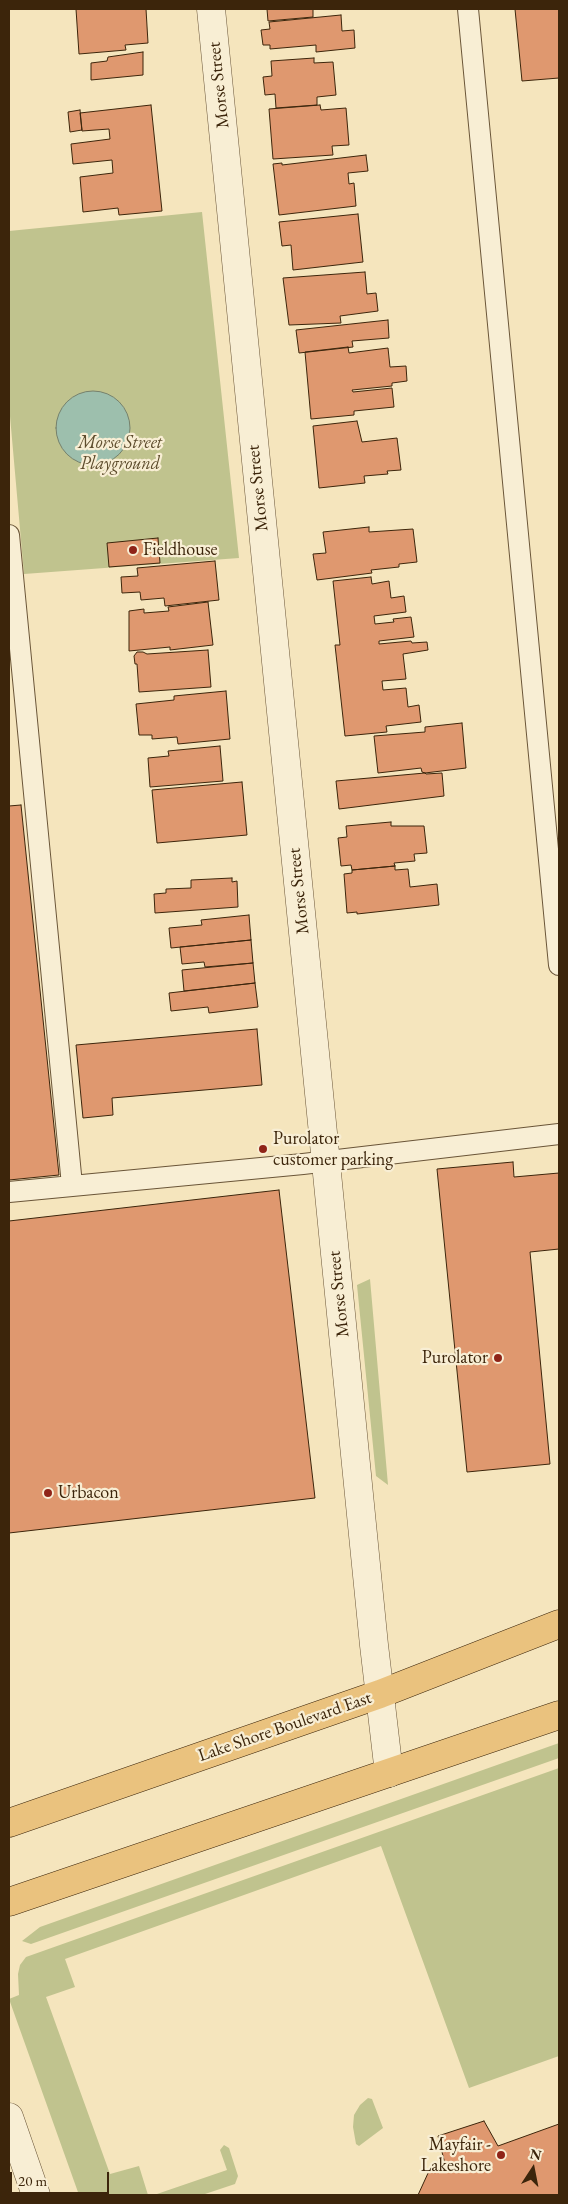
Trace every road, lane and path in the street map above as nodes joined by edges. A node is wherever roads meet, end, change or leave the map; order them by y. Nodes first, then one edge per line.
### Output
1 (211, 9) edge
2 (468, 9) edge
3 (9, 535) edge
4 (559, 965) edge
5 (559, 1134) edge
6 (326, 1161) junction
7 (72, 1185) junction
8 (9, 1192) edge
9 (559, 1624) edge
10 (380, 1694) junction
11 (559, 1715) edge
12 (389, 1773) junction
13 (9, 1823) edge
14 (9, 1902) edge
15 (9, 2117) edge
16 (36, 2195) edge

1 - 6 street, Morse Street
2 - 4 lane
3 - 7 lane
5 - 6 lane
6 - 7 lane
6 - 10 street, Morse Street
7 - 8 lane
9 - 10 highway, Lake Shore Boulevard East
10 - 12 street, Morse Street
10 - 13 highway, Lake Shore Boulevard East
11 - 12 highway
12 - 14 highway
15 - 16 street

